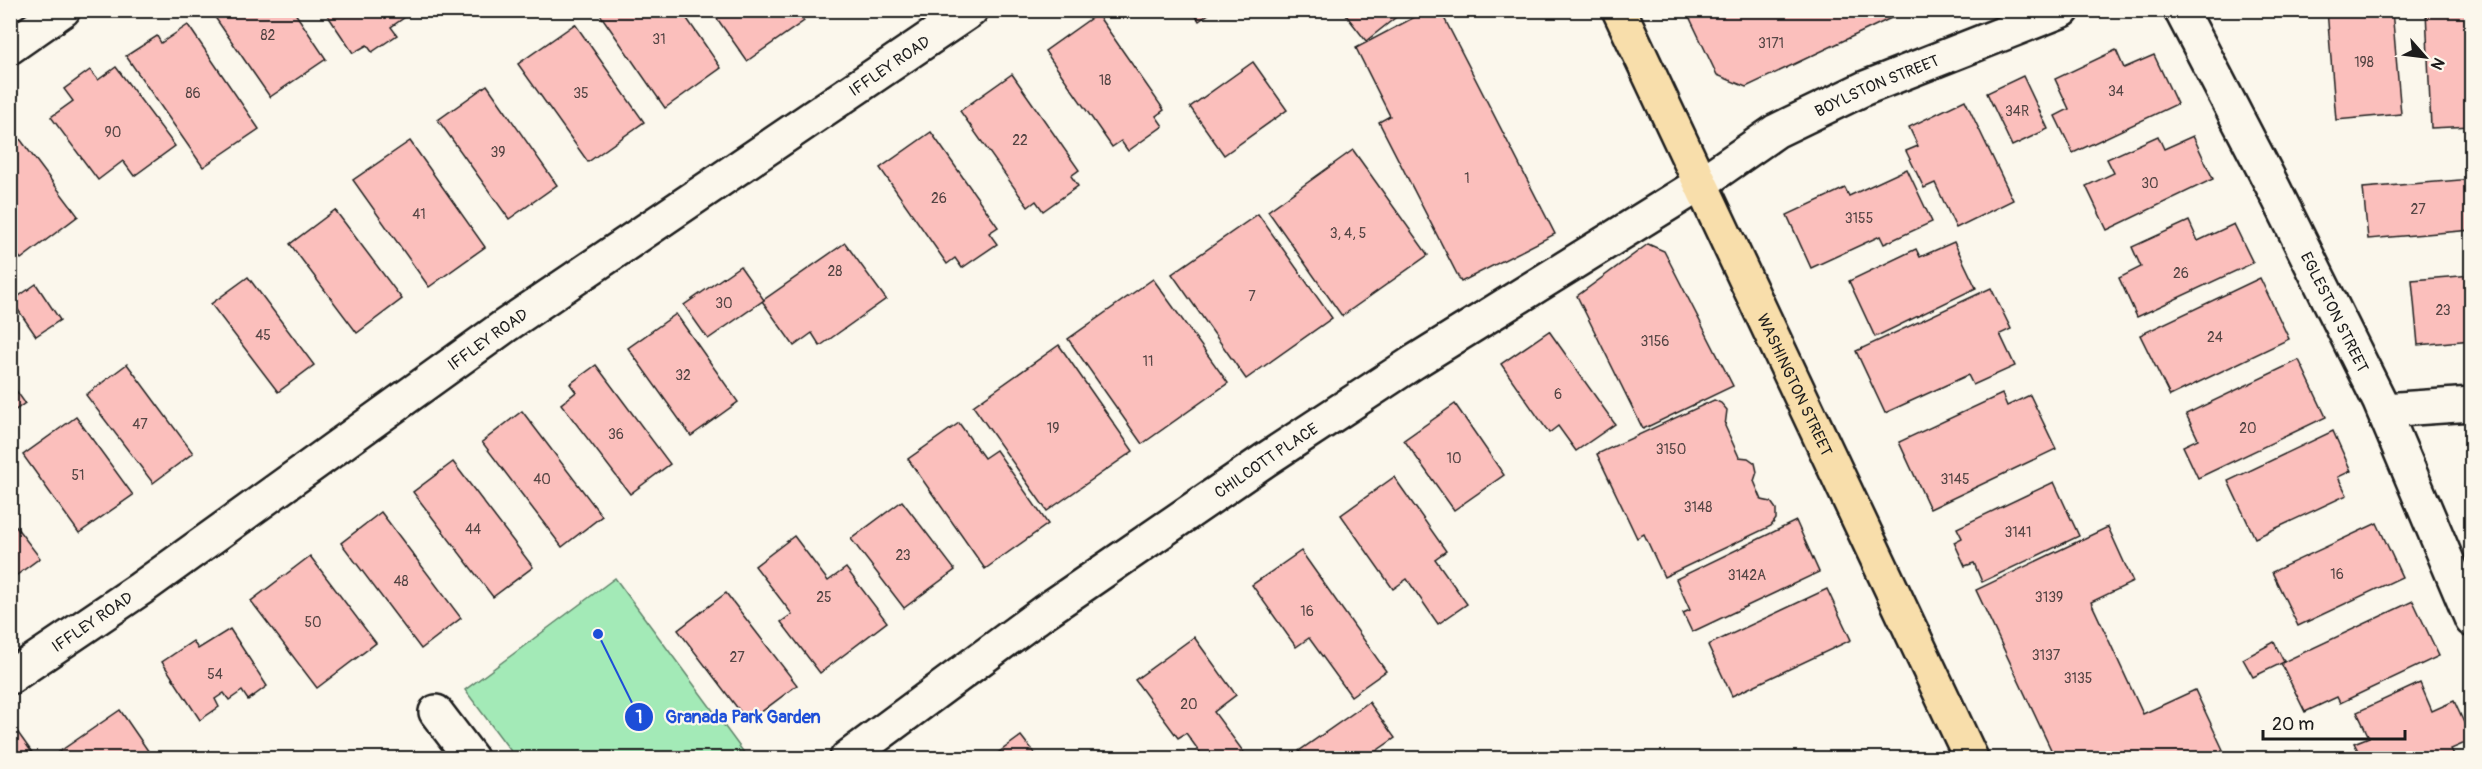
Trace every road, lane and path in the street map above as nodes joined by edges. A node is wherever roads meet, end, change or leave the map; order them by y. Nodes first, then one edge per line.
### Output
1 (63, 10) edge
2 (971, 10) edge
3 (1619, 10) edge
4 (2063, 10) edge
5 (2181, 10) edge
6 (10, 47) edge
7 (1700, 184) junction
8 (2472, 404) edge
9 (2384, 410) junction
10 (2472, 620) edge
11 (10, 677) edge
12 (436, 712) dead end
13 (471, 759) edge
14 (847, 759) edge
15 (1971, 759) edge

1 - 6 street
2 - 11 street, IFFLEY ROAD
3 - 7 main road, WASHINGTON STREET
4 - 7 street, BOYLSTON STREET
5 - 9 street, EGLESTON STREET
7 - 14 street, CHILCOTT PLACE
7 - 15 main road, WASHINGTON STREET
8 - 9 street
9 - 10 street, EGLESTON STREET
12 - 13 street

